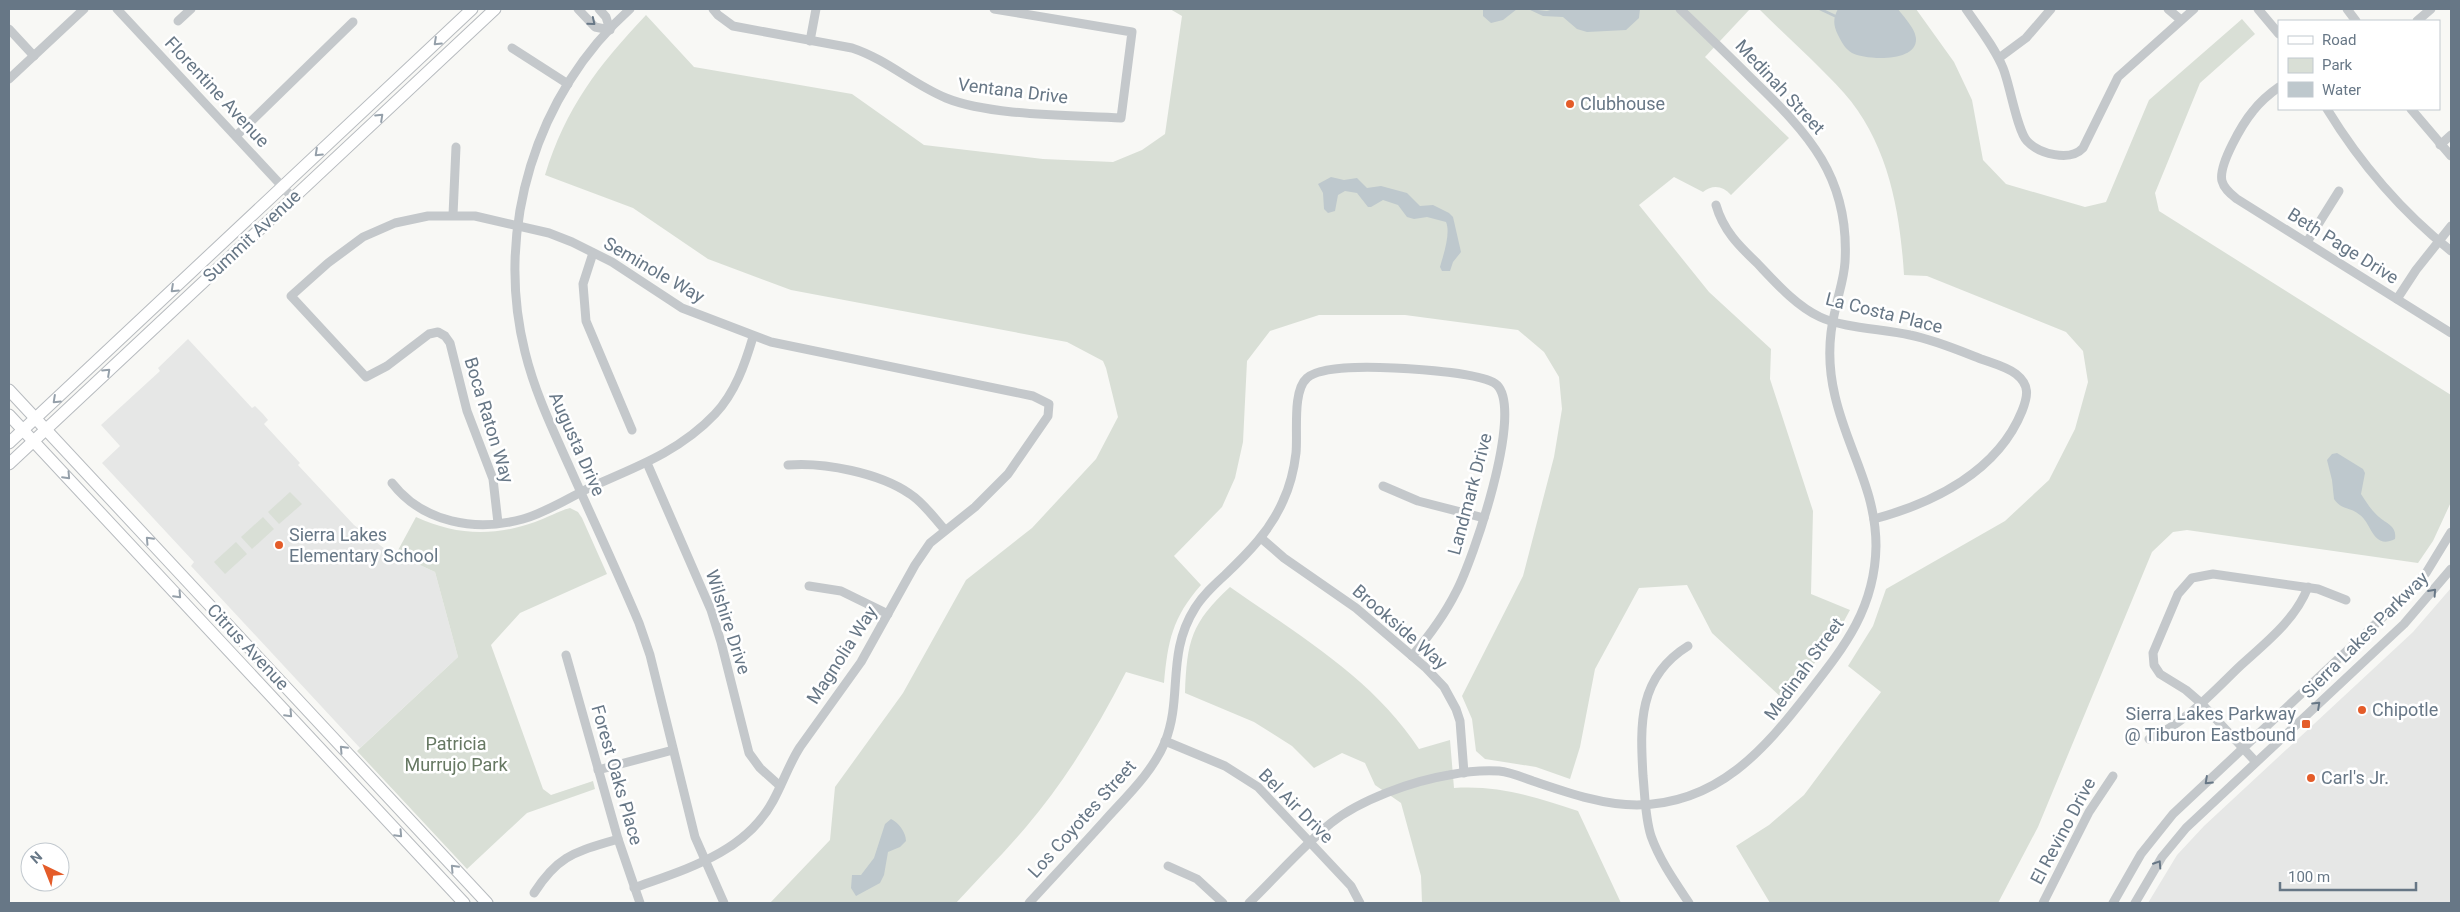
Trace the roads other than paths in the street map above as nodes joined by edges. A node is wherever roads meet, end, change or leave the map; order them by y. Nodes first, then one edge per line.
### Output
1 (84, 9) edge
2 (117, 9) edge
3 (191, 9) edge
4 (472, 9) edge
5 (496, 9) edge
6 (578, 9) edge
7 (598, 9) edge
8 (630, 9) edge
9 (713, 9) edge
10 (816, 9) edge
11 (994, 9) edge
12 (1064, 9) edge
13 (1682, 9) edge
14 (1966, 9) edge
15 (2051, 9) edge
16 (2168, 9) edge
17 (2194, 9) edge
18 (2258, 9) edge
19 (2348, 9) edge
20 (2431, 9) edge
21 (1062, 19) junction
22 (2181, 20) junction
23 (2355, 20) edge
24 (2419, 20) edge
25 (178, 21) dead end
26 (353, 22) dead end
27 (9, 29) edge
28 (610, 30) junction
29 (2278, 33) edge
30 (810, 41) junction
31 (512, 48) dead end
32 (34, 56) junction
33 (1999, 58) junction
34 (9, 79) edge
35 (568, 84) junction
36 (2278, 88) edge
37 (2328, 110) edge
38 (2412, 110) edge
39 (2451, 134) edge
40 (236, 136) junction
41 (2440, 145) junction
42 (456, 147) dead end
43 (2451, 156) edge
44 (282, 186) junction
45 (2339, 191) dead end
46 (293, 198) junction
47 (1716, 206) dead end
48 (453, 215) junction
49 (518, 226) junction
50 (2451, 226) edge
51 (2439, 241) junction
52 (2307, 242) junction
53 (2451, 251) edge
54 (593, 253) junction
55 (2397, 299) junction
56 (1832, 321) junction
57 (438, 332) joint
58 (2451, 333) edge
59 (754, 336) junction
60 (1306, 378) joint
61 (9, 390) edge
62 (1049, 404) joint
63 (9, 415) edge
64 (36, 418) junction
65 (23, 430) junction
66 (46, 430) junction
67 (632, 430) dead end
68 (34, 441) junction
69 (9, 443) edge
70 (647, 463) junction
71 (9, 464) edge
72 (788, 465) dead end
73 (392, 483) dead end
74 (1383, 486) dead end
75 (580, 492) junction
76 (1484, 518) junction
77 (1874, 519) junction
78 (498, 523) junction
79 (945, 530) junction
80 (2451, 532) edge
81 (1260, 538) junction
82 (2451, 569) edge
83 (809, 586) dead end
84 (2308, 587) junction
85 (2346, 600) dead end
86 (888, 614) junction
87 (1688, 646) dead end
88 (566, 655) dead end
89 (1412, 656) junction
90 (2201, 703) junction
91 (2149, 739) dead end
92 (1165, 741) junction
93 (2243, 748) junction
94 (673, 750) junction
95 (2256, 762) junction
96 (598, 770) junction
97 (1464, 773) junction
98 (2113, 776) dead end
99 (780, 786) junction
100 (1646, 805) junction
101 (618, 839) junction
102 (1310, 843) junction
103 (705, 861) junction
104 (1168, 866) dead end
105 (634, 888) junction
106 (534, 893) dead end
107 (464, 903) edge
108 (488, 903) edge
109 (640, 903) edge
110 (724, 903) edge
111 (1029, 903) edge
112 (1223, 903) edge
113 (1249, 903) edge
114 (1360, 903) edge
115 (1689, 903) edge
116 (2043, 903) edge
117 (2113, 903) edge
118 (2135, 903) edge

1 - 32 street
2 - 40 street, Florentine Avenue
3 - 25 street
4 -> 44 main road, Summit Avenue
46 -> 5 main road, Summit Avenue
6 -> 28 street
7 - 28 street
8 - 28 street, Augusta Drive
9 - 30 street, Ventana Drive
10 - 30 street
11 - 21 street
12 - 21 street
13 - 56 street, Medinah Street
14 - 33 street
15 - 33 street
16 - 22 street
17 - 22 street
18 - 29 street
19 - 23 street
20 - 24 street
21 - 30 street, Ventana Drive
22 - 33 street
26 - 40 street
27 - 32 street
28 - 35 street, Augusta Drive
31 - 35 street
32 - 34 street
35 - 49 street, Augusta Drive
36 - 52 street, Beth Page Drive
37 - 51 street
38 - 41 street
39 - 41 street
40 - 44 street, Florentine Avenue
41 - 43 street
42 - 48 street
44 - 46 street, Florentine Avenue
44 -> 64 main road, Summit Avenue
45 - 52 street
66 -> 46 main road, Summit Avenue
47 - 56 street, La Costa Place
48 - 49 street, Seminole Way
48 - 57 street, Seminole Way
49 - 54 street, Seminole Way
49 - 75 street, Augusta Drive
50 - 51 street
51 - 53 street
51 - 55 street
52 - 55 street, Beth Page Drive
54 - 59 street, Seminole Way
54 - 67 street
55 - 58 street, Beth Page Drive
56 - 77 street, Medinah Street
56 - 77 street, La Costa Place
57 - 78 street, Boca Raton Way
59 - 62 street, Seminole Way
59 - 70 street
60 - 76 street, Landmark Drive
60 - 81 street, Los Coyotes Street
61 - 64 main road, Citrus Avenue
62 - 79 street, Magnolia Way
63 - 65 main road, Citrus Avenue
64 - 65 main road, Summit Avenue
64 - 66 main road, Citrus Avenue
65 - 68 main road, Citrus Avenue
65 - 69 main road, Summit Avenue
66 - 68 main road, Summit Avenue
108 -> 66 main road, Citrus Avenue
68 - 71 main road, Summit Avenue
68 -> 107 main road, Citrus Avenue
70 - 75 street
70 - 99 street, Wilshire Drive
72 - 79 street
73 - 78 street
74 - 76 street
75 - 78 street
75 - 94 street, Augusta Drive
76 - 89 street, Landmark Drive
77 - 100 street, Medinah Street
79 - 86 street, Magnolia Way
80 - 93 street, Sierra Lakes Parkway
81 - 89 street, Brookside Way
81 - 92 street, Los Coyotes Street
95 -> 82 street, Sierra Lakes Parkway
83 - 86 street
84 - 85 street
84 - 90 street
84 - 90 street
86 - 99 street, Magnolia Way
87 - 100 street
88 - 96 street, Forest Oaks Place
89 - 97 street, Brookside Way
90 - 91 street
90 - 93 street
92 - 102 street, Bel Air Drive
92 - 111 street, Los Coyotes Street
93 - 95 street
93 -> 117 street, Sierra Lakes Parkway
94 - 96 street
94 - 103 street, Augusta Drive
118 -> 95 street, Sierra Lakes Parkway
96 - 101 street, Forest Oaks Place
97 - 100 street, Medinah Street
97 - 102 street, Medinah Street
98 - 116 street, El Revino Drive
99 - 103 street, Magnolia Way
100 - 115 street
101 - 105 street, Forest Oaks Place
101 - 106 street
102 - 113 street, Medinah Street
102 - 114 street, Bel Air Drive
103 - 105 street, Magnolia Way
103 - 110 street, Augusta Drive
104 - 112 street
105 - 109 street, Forest Oaks Place

